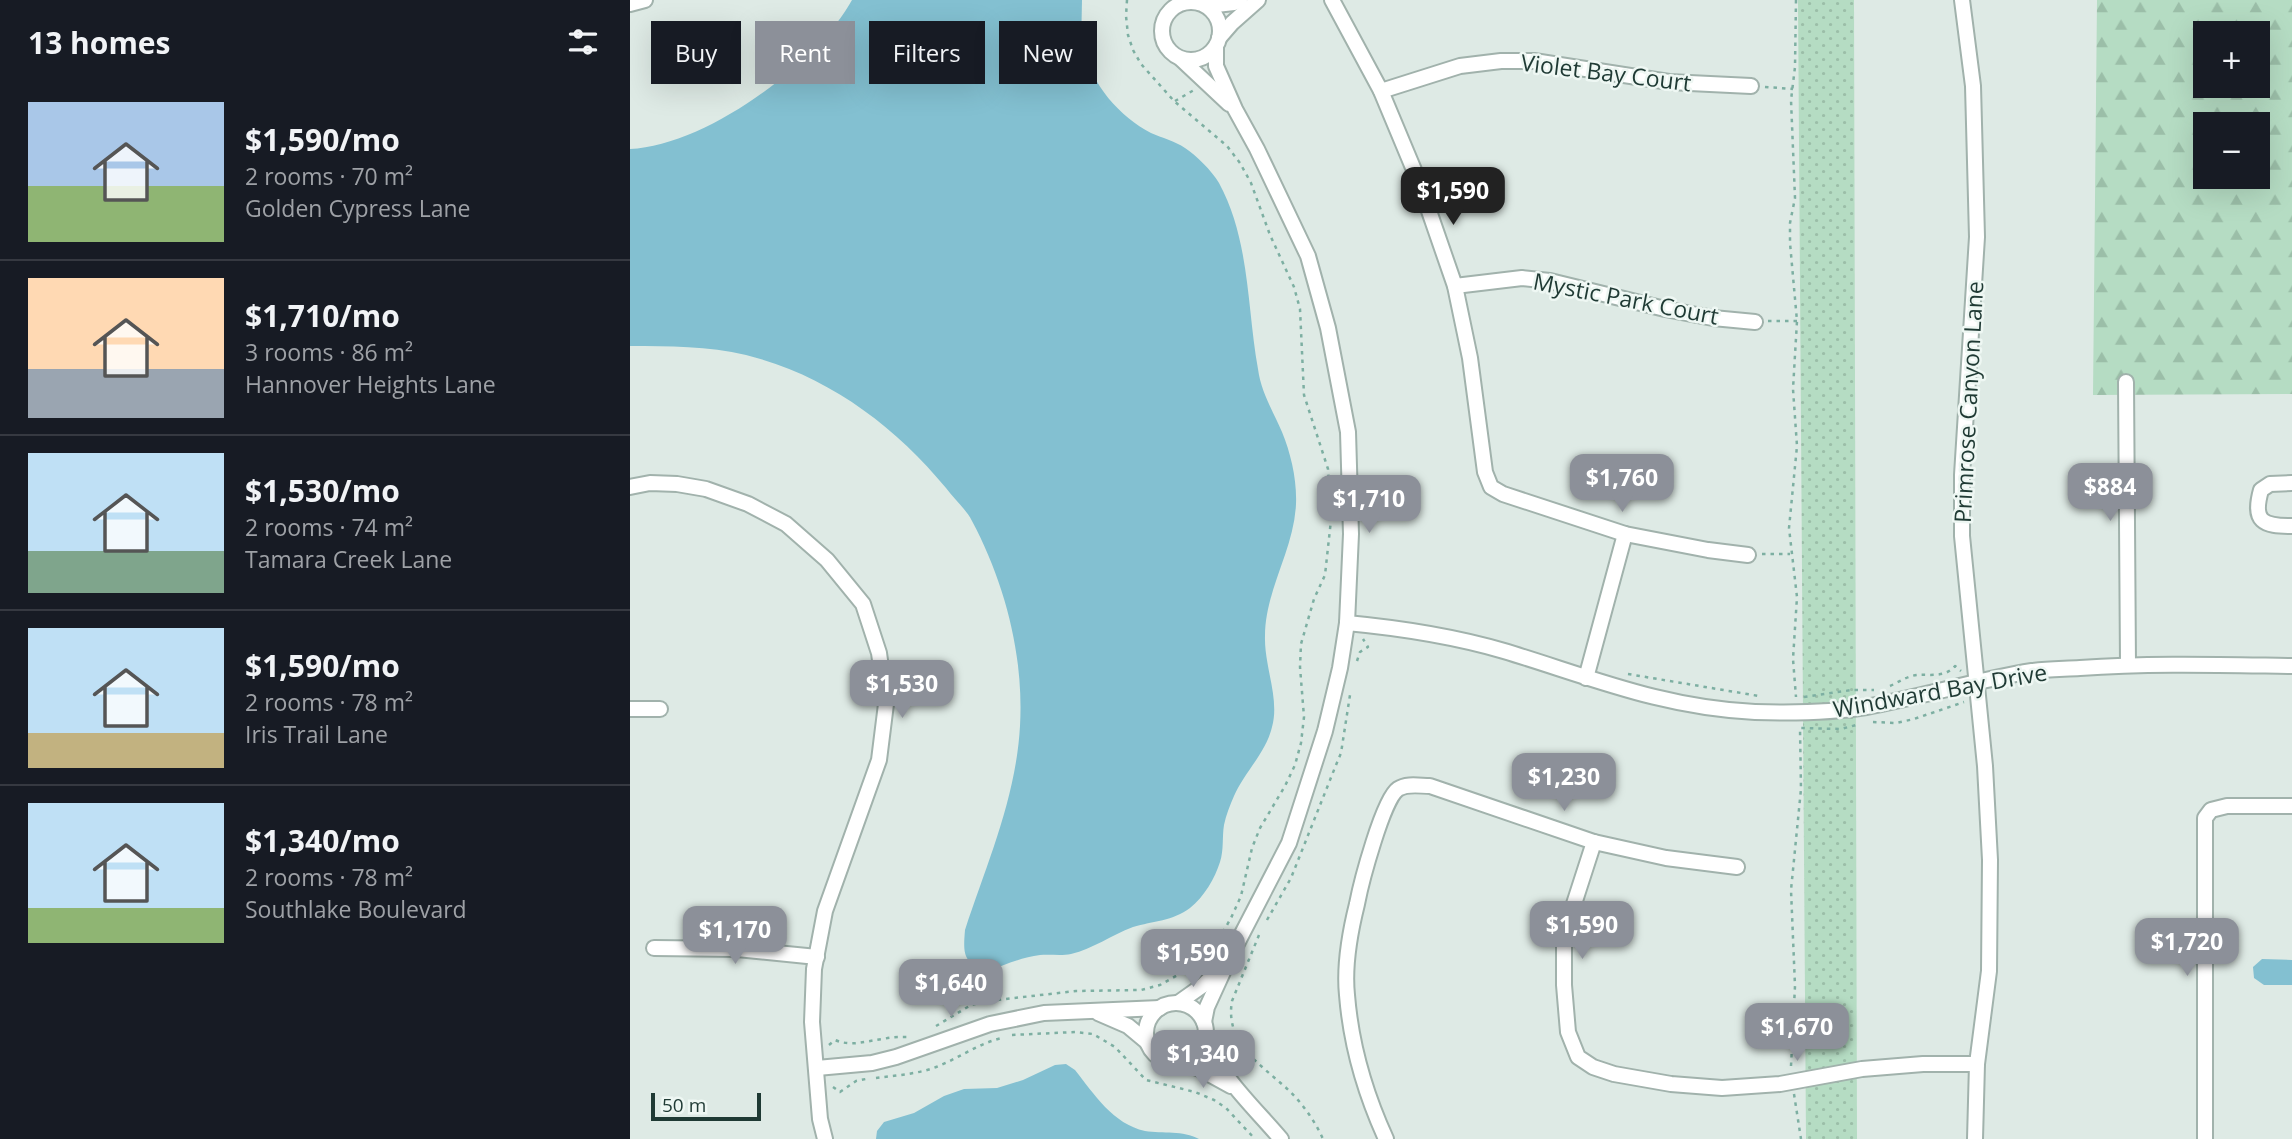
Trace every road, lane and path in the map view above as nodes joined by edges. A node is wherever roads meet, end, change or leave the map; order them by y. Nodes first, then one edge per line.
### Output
1 (645, 0) edge
2 (1127, 0) edge
3 (1163, 0) edge
4 (1240, 0) edge
5 (1258, 0) edge
6 (1332, 0) edge
7 (1796, 0) edge
8 (1962, 0) edge
9 (1200, 3) edge
10 (630, 4) edge
11 (1165, 16) junction
12 (1218, 42) junction
13 (1181, 59) junction
14 (1751, 86) joint
15 (1793, 89) junction
16 (1381, 91) junction
17 (1235, 109) junction
18 (1455, 286) junction
19 (1797, 321) junction
20 (1755, 322) joint
21 (2126, 382) dead end
22 (2292, 483) edge
23 (630, 487) edge
24 (2292, 526) edge
25 (1625, 534) junction
26 (1790, 554) junction
27 (1748, 555) joint
28 (1351, 623) junction
29 (2128, 664) junction
30 (1955, 666) dead end
31 (2292, 666) edge
32 (1355, 668) dead end
33 (1620, 672) dead end
34 (1586, 678) junction
35 (1978, 683) junction
36 (1891, 686) dead end
37 (1351, 688) dead end
38 (1878, 690) dead end
39 (1762, 697) dead end
40 (1964, 702) dead end
41 (630, 709) edge
42 (660, 709) dead end
43 (1870, 722) dead end
44 (1861, 723) dead end
45 (2292, 806) edge
46 (1594, 842) junction
47 (1737, 867) dead end
48 (1264, 924) dead end
49 (1259, 936) dead end
50 (654, 948) dead end
51 (817, 957) junction
52 (1228, 961) junction
53 (1178, 1003) junction
54 (1160, 1007) junction
55 (1090, 1010) junction
56 (1204, 1022) junction
57 (930, 1029) dead end
58 (914, 1035) dead end
59 (1206, 1039) junction
60 (1146, 1041) junction
61 (1184, 1063) junction
62 (1978, 1064) junction
63 (817, 1066) junction
64 (1791, 1068) dead end
65 (1236, 1089) junction
66 (1795, 1096) dead end
67 (825, 1139) edge
68 (1255, 1139) edge
69 (1281, 1139) edge
70 (1323, 1139) edge
71 (1386, 1139) edge
72 (1801, 1139) edge
73 (1975, 1139) edge
74 (2205, 1139) edge

1 - 10 street
2 - 57 path
3 - 11 street
4 - 9 street
5 - 12 street
6 - 16 street
7 - 15 path
8 - 35 street, Primrose Canyon Lane
9 - 11 street
9 - 12 street
11 - 13 street
12 - 13 street
12 - 17 street
13 - 17 street
14 - 15 path
14 - 16 street, Violet Bay Court
15 - 19 path
16 - 18 street
17 - 28 street
18 - 20 street, Mystic Park Court
18 - 25 street
19 - 20 path
19 - 26 path
21 - 29 street
22 - 24 street
23 - 51 street
25 - 27 street
25 - 34 street
26 - 27 path
26 - 38 path
28 - 32 path
28 - 34 street, Windward Bay Drive
28 - 52 street
29 - 31 street, Windward Bay Drive
29 - 35 street, Windward Bay Drive
30 - 36 path
33 - 39 path
34 - 35 street, Windward Bay Drive
35 - 62 street, Primrose Canyon Lane
37 - 48 path
40 - 43 path
41 - 42 street
44 - 64 path
45 - 74 street
46 - 47 street
46 - 62 street
46 - 71 street
49 - 70 path
50 - 51 street
51 - 63 street
52 - 53 street
52 - 56 street
53 - 54 street
53 - 56 street
54 - 55 street
54 - 60 street
55 - 60 street
55 - 63 street
56 - 59 street
58 - 63 path
59 - 61 street
59 - 65 street
60 - 61 street
61 - 65 street
62 - 73 street, Primrose Canyon Lane
63 - 67 street
63 - 68 path
65 - 69 street
66 - 72 path

